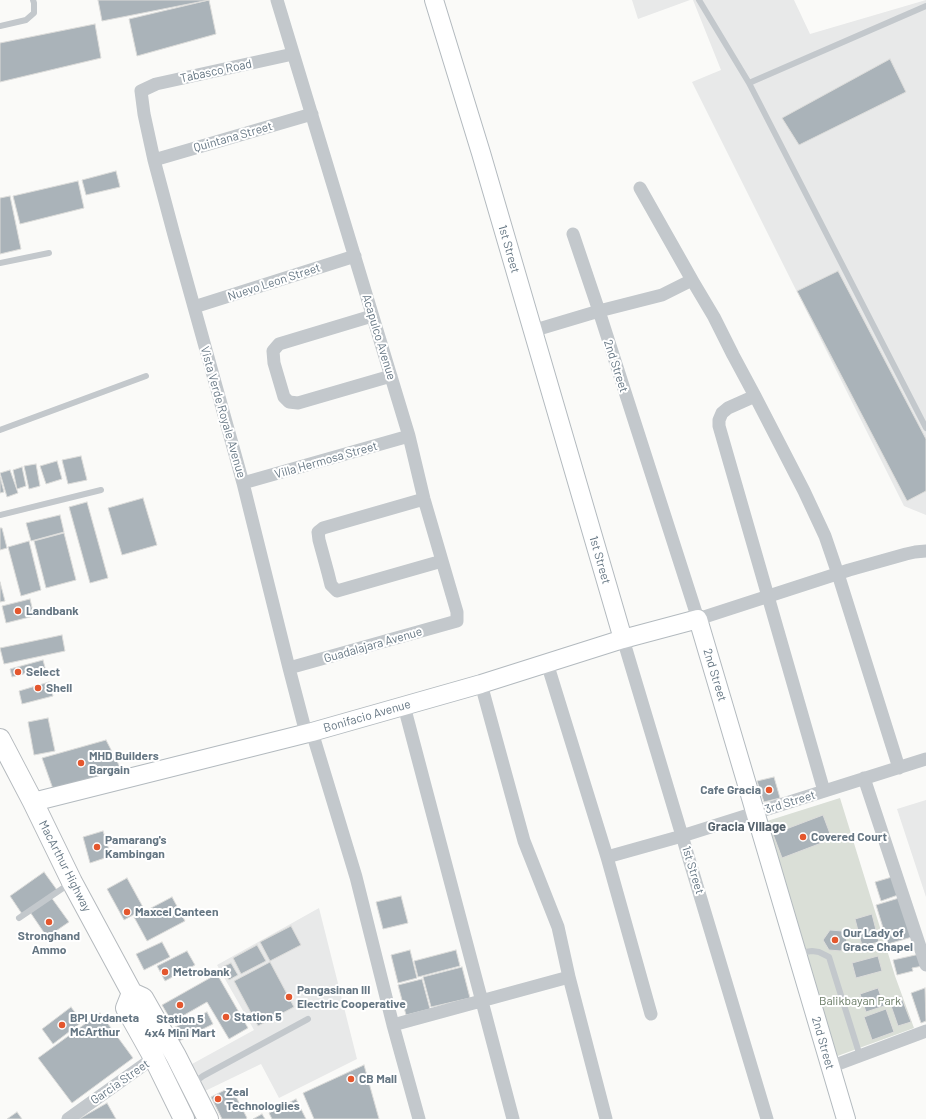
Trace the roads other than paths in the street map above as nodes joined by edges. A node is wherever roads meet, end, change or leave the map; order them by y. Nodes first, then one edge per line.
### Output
1 (33, 0) edge
2 (277, 0) edge
3 (434, 0) edge
4 (699, 0) edge
5 (926, 6) edge
6 (0, 26) edge
7 (293, 54) junction
8 (749, 83) junction
9 (141, 91) joint
10 (312, 114) junction
11 (154, 160) junction
12 (640, 188) dead end
13 (573, 234) dead end
14 (49, 253) dead end
15 (354, 256) junction
16 (0, 262) edge
17 (692, 280) junction
18 (194, 307) junction
19 (599, 311) junction
20 (372, 316) junction
21 (532, 332) junction
22 (146, 376) dead end
23 (390, 376) junction
24 (756, 396) junction
25 (926, 428) edge
26 (0, 430) edge
27 (409, 436) junction
28 (243, 483) junction
29 (101, 490) dead end
30 (424, 499) junction
31 (0, 516) edge
32 (926, 551) edge
33 (442, 561) junction
34 (838, 574) junction
35 (768, 596) junction
36 (698, 619) junction
37 (457, 621) joint
38 (623, 639) junction
39 (547, 663) junction
40 (289, 668) junction
41 (481, 684) junction
42 (404, 706) junction
43 (308, 732) junction
44 (0, 739) edge
45 (926, 759) edge
46 (899, 768) junction
47 (864, 778) junction
48 (824, 791) junction
49 (33, 802) junction
50 (755, 813) junction
51 (682, 836) junction
52 (607, 857) junction
53 (72, 882) junction
54 (19, 918) dead end
55 (797, 954) junction
56 (926, 965) edge
57 (570, 978) junction
58 (132, 993) junction
59 (481, 1000) junction
60 (651, 1014) dead end
61 (308, 1019) dead end
62 (393, 1025) junction
63 (926, 1031) edge
64 (170, 1046) junction
65 (860, 1056) junction
66 (154, 1058) junction
67 (830, 1067) junction
68 (189, 1081) junction
69 (68, 1119) edge
70 (184, 1119) edge
71 (208, 1119) edge
72 (419, 1119) edge
73 (513, 1119) edge
74 (606, 1119) edge
75 (767, 1119) edge
76 (846, 1119) edge

1 - 6 lane
2 - 7 street, Acapulco Avenue
3 - 21 street, 1st Street
4 - 8 lane
5 - 8 lane
7 - 9 street, Tabasco Road
7 - 10 street, Acapulco Avenue
8 - 25 lane
9 - 11 street, Vista Verde Royale Avenue
10 - 11 street, Quintana Street
10 - 15 street, Acapulco Avenue
11 - 18 street, Vista Verde Royale Avenue
12 - 17 street
13 - 19 street, 2nd Street
14 - 16 lane
15 - 18 street, Nuevo Leon Street
15 - 20 street, Acapulco Avenue
17 - 19 street
17 - 24 street
18 - 28 street, Vista Verde Royale Avenue
19 - 21 street
19 - 36 street, 2nd Street
20 - 23 street, Acapulco Avenue
20 - 23 street
21 - 38 street, 1st Street
22 - 26 lane
23 - 27 street, Acapulco Avenue
24 - 34 street
24 - 35 street
27 - 28 street, Villa Hermosa Street
27 - 30 street, Acapulco Avenue
28 - 40 street, Vista Verde Royale Avenue
29 - 31 lane
30 - 33 street, Acapulco Avenue
30 - 33 street
32 - 34 street
33 - 37 street, Acapulco Avenue
34 - 35 street
34 - 46 street
35 - 36 street
35 - 48 street
36 - 38 street, Bonifacio Avenue
36 - 50 street, 2nd Street
37 - 40 street, Guadalajara Avenue
38 - 39 street, Bonifacio Avenue
38 - 51 street, 1st Street
39 - 41 street, Bonifacio Avenue
39 - 52 street
40 - 43 street, Vista Verde Royale Avenue
41 - 42 street, Bonifacio Avenue
41 - 57 street
42 - 43 street, Bonifacio Avenue
42 - 59 street
43 - 49 street, Bonifacio Avenue
43 - 62 street, Vista Verde Royale Avenue
44 - 49 main road, MacArthur Highway
45 - 46 street, 3rd Street
46 - 47 street, 3rd Street
47 - 48 street, 3rd Street
47 - 56 street
48 - 50 street, 3rd Street
49 - 53 main road, MacArthur Highway
50 - 51 street, 3rd Street
50 - 55 street, 2nd Street
51 - 52 street, 3rd Street
51 - 75 street, 1st Street
52 - 60 street
53 - 54 lane
53 - 58 main road, MacArthur Highway
55 - 65 lane
55 - 67 street, 2nd Street
57 - 59 street
57 - 74 street
58 - 64 main road, MacArthur Highway
58 - 66 main road
59 - 62 street
59 - 73 street
61 - 68 lane
62 - 72 street, Vista Verde Royale Avenue
63 - 65 street
64 - 66 street, Garcia Street
64 - 68 main road, MacArthur Highway
65 - 67 street
66 - 69 street, Garcia Street
66 - 70 main road
67 - 76 street, 2nd Street
68 - 71 main road, MacArthur Highway

